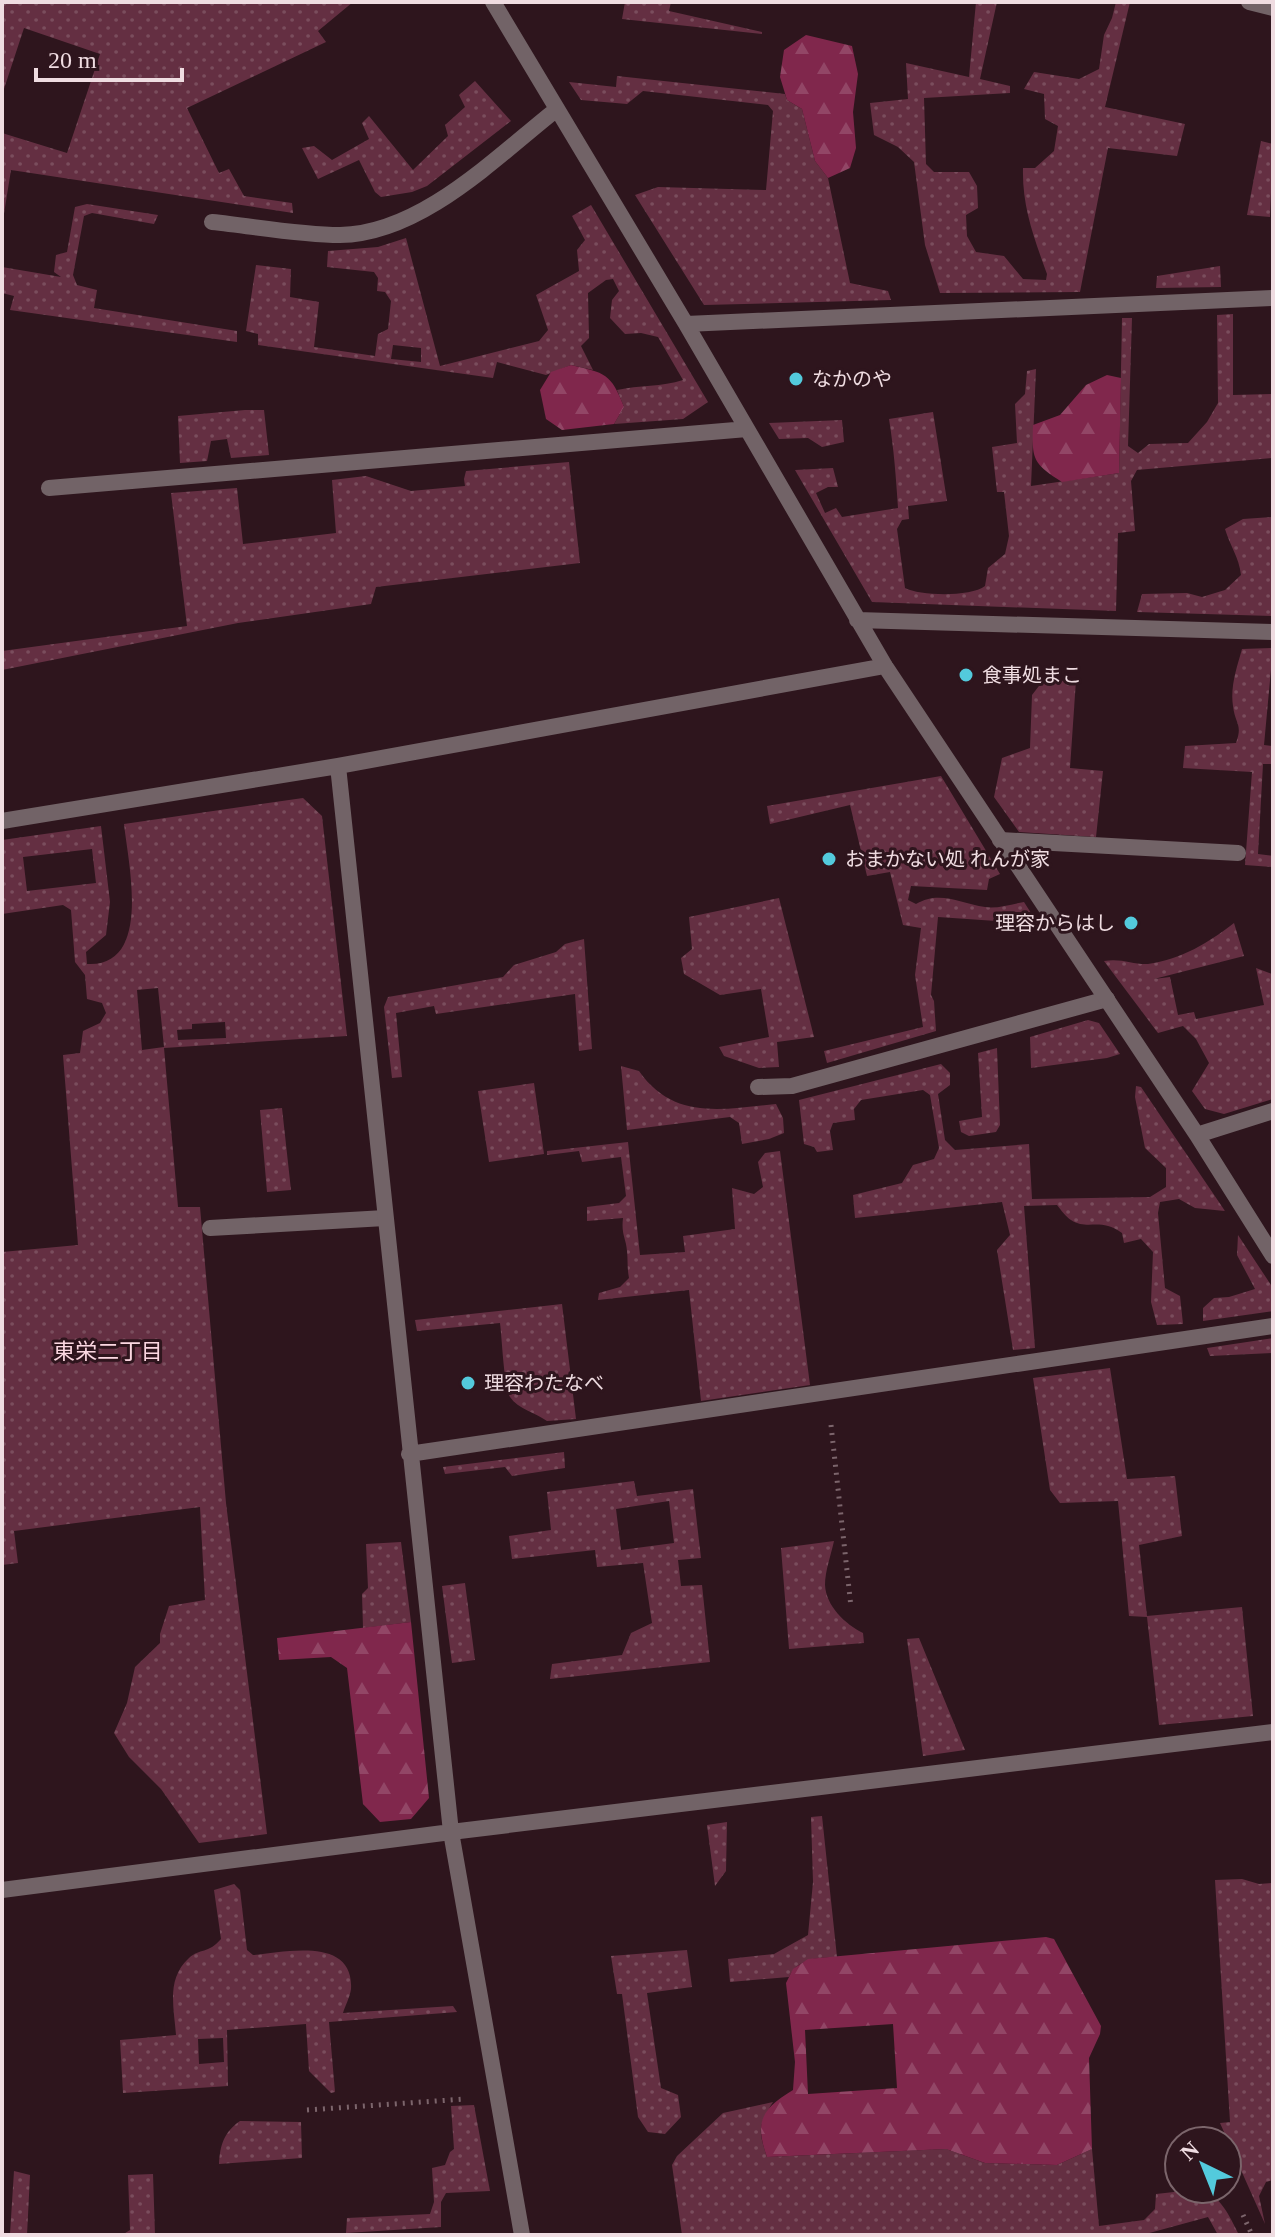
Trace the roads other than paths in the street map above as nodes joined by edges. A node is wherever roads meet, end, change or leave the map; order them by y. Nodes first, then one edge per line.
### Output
1 (493, 2) edge
2 (1249, 2) edge
3 (1273, 8) edge
4 (557, 109) junction
5 (212, 222) dead end
6 (1273, 298) edge
7 (686, 324) junction
8 (747, 429) junction
9 (49, 488) dead end
10 (857, 620) junction
11 (1273, 632) edge
12 (885, 666) junction
13 (338, 766) junction
14 (2, 821) edge
15 (1000, 840) junction
16 (1238, 853) dead end
17 (1107, 999) junction
18 (758, 1087) dead end
19 (1273, 1111) edge
20 (1197, 1135) junction
21 (385, 1218) junction
22 (210, 1228) dead end
23 (1273, 1256) edge
24 (1273, 1326) edge
25 (409, 1454) junction
26 (1273, 1732) edge
27 (451, 1832) junction
28 (2, 1890) edge
29 (522, 2235) edge

1 - 4 street
2 - 3 street
4 - 5 street
4 - 7 street
6 - 7 street
7 - 8 street
8 - 9 street
8 - 10 street
10 - 11 street
10 - 12 street
12 - 13 street
12 - 15 street
13 - 14 street
13 - 21 street
15 - 16 street
15 - 17 street
17 - 18 street
17 - 20 street
19 - 20 street
20 - 23 street
21 - 22 street
21 - 25 street
24 - 25 street
25 - 27 street
26 - 27 street
27 - 28 street
27 - 29 street

